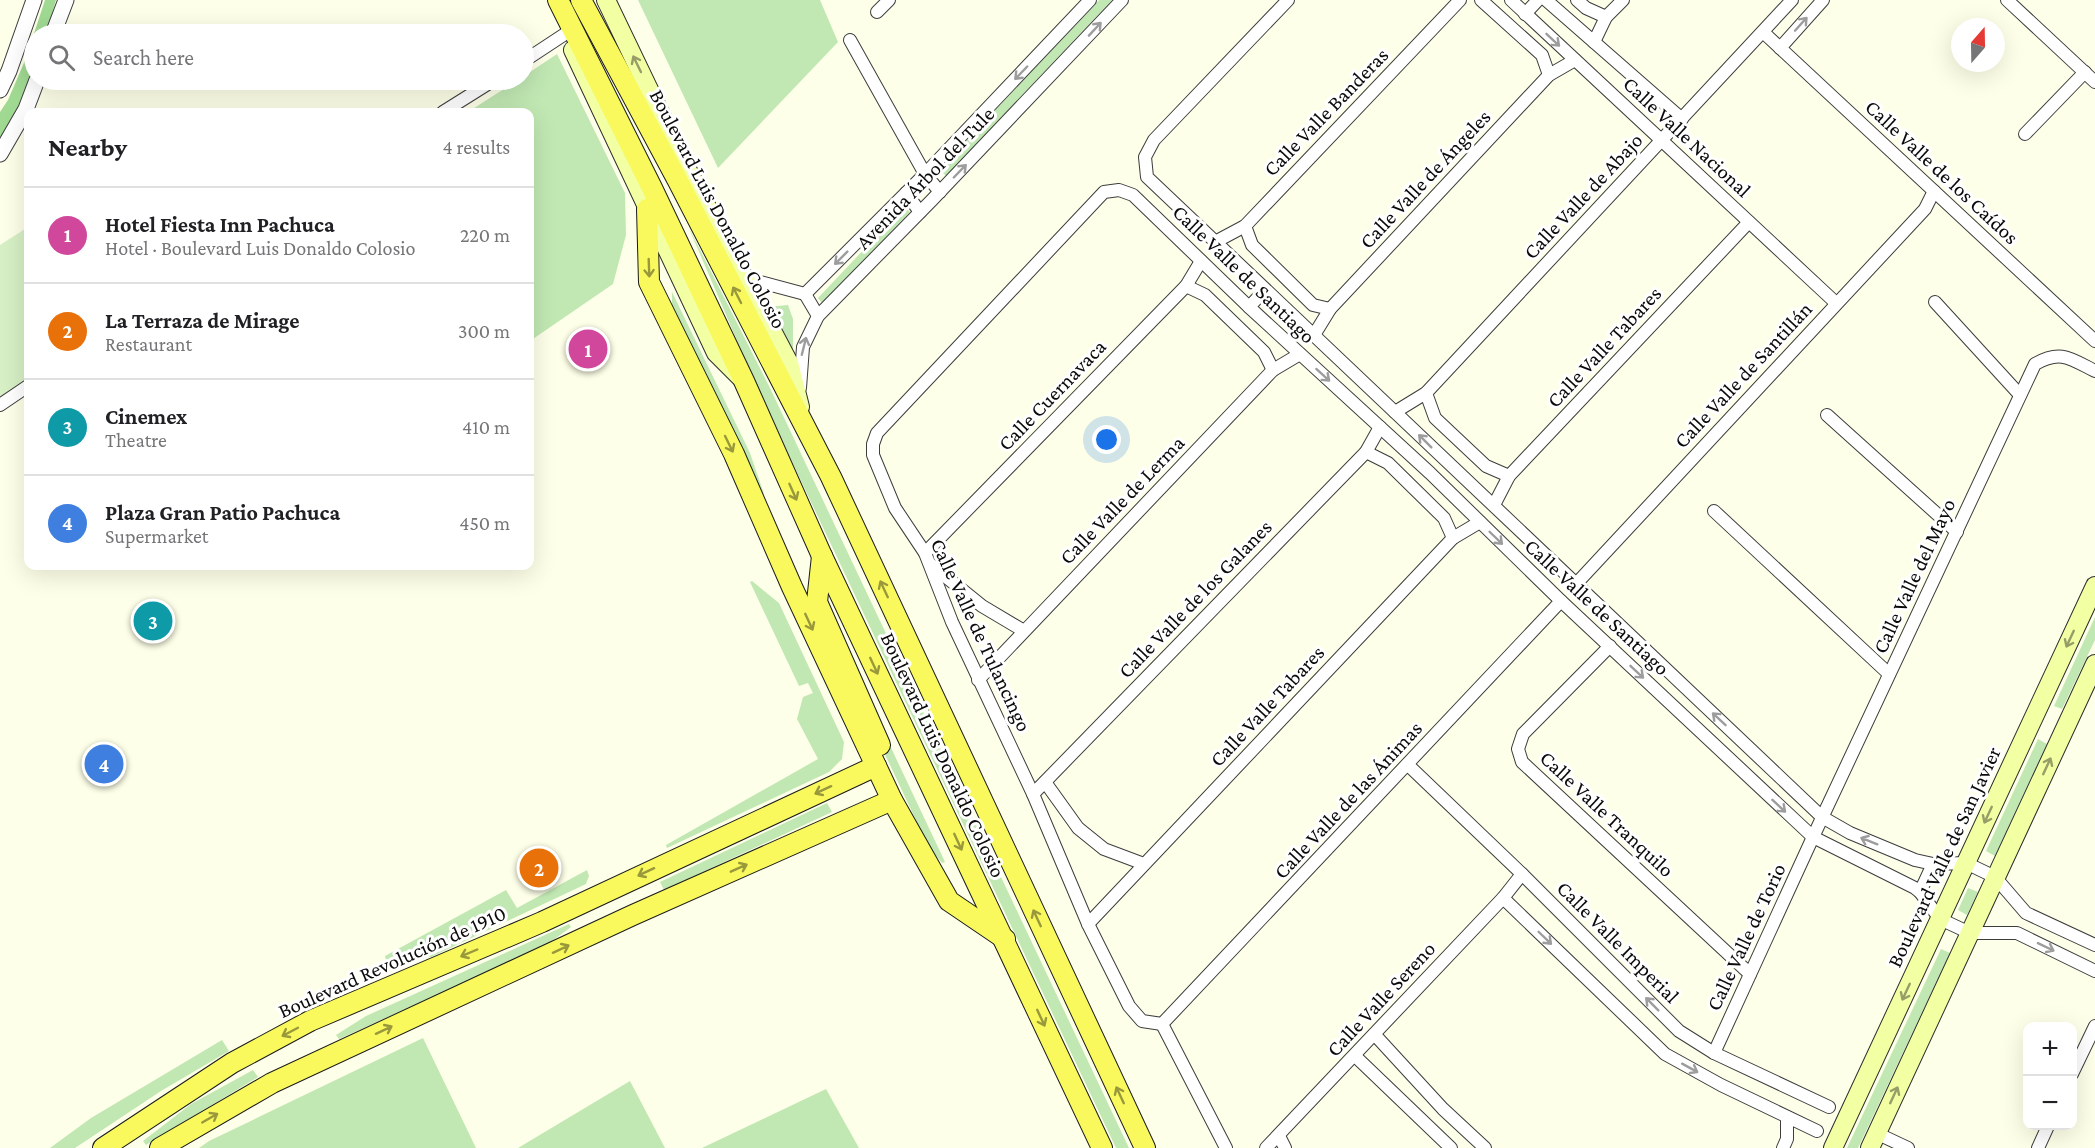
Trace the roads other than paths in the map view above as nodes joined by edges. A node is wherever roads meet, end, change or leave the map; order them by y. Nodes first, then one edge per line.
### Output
1 (34, 0) edge
2 (66, 0) edge
3 (549, 0) edge
4 (558, 0) edge
5 (581, 0) edge
6 (606, 0) edge
7 (889, 0) edge
8 (1090, 0) edge
9 (1122, 0) edge
10 (1288, 0) edge
11 (1460, 0) edge
12 (1481, 0) edge
13 (1511, 0) edge
14 (1538, 0) edge
15 (1546, 0) edge
16 (1577, 0) edge
17 (1623, 0) edge
18 (1792, 0) edge
19 (1823, 0) edge
20 (2007, 0) edge
21 (877, 12) dead end
22 (1525, 14) junction
23 (1606, 17) junction
24 (26, 24) edge
25 (57, 24) edge
26 (24, 29) edge
27 (1763, 32) junction
28 (565, 34) junction
29 (850, 40) dead end
30 (1594, 42) junction
31 (1780, 48) junction
32 (534, 54) edge
33 (1575, 60) junction
34 (2085, 72) junction
35 (1549, 75) junction
36 (2095, 82) edge
37 (0, 90) edge
38 (33, 90) edge
39 (478, 90) edge
40 (26, 108) edge
41 (449, 108) edge
42 (24, 112) edge
43 (1682, 119) junction
44 (2025, 134) dead end
45 (1661, 141) junction
46 (0, 154) edge
47 (925, 174) junction
48 (1119, 190) joint
49 (1934, 191) junction
50 (940, 192) junction
51 (906, 193) junction
52 (647, 209) junction
53 (920, 212) junction
54 (1749, 222) junction
55 (1245, 226) junction
56 (1215, 242) junction
57 (1201, 261) junction
58 (743, 275) junction
59 (1186, 286) junction
60 (1265, 290) junction
61 (805, 294) junction
62 (1935, 302) dead end
63 (1836, 303) junction
64 (1249, 307) junction
65 (1330, 309) junction
66 (818, 316) junction
67 (1314, 335) junction
68 (2095, 341) edge
69 (1300, 354) junction
70 (1273, 370) junction
71 (2095, 371) edge
72 (744, 381) junction
73 (24, 389) edge
74 (1426, 393) junction
75 (2020, 395) junction
76 (799, 404) junction
77 (0, 405) edge
78 (1395, 412) junction
79 (1827, 415) dead end
80 (1380, 427) junction
81 (811, 440) junction
82 (1366, 452) junction
83 (1442, 458) junction
84 (1430, 473) junction
85 (1509, 476) junction
86 (1494, 505) junction
87 (1714, 511) dead end
88 (1480, 522) junction
89 (1957, 532) junction
90 (1453, 538) junction
91 (822, 556) junction
92 (927, 558) junction
93 (1576, 584) junction
94 (2095, 585) edge
95 (1561, 601) junction
96 (1024, 631) junction
97 (1610, 646) junction
98 (2095, 663) edge
99 (1890, 674) junction
100 (978, 680) junction
101 (2038, 707) junction
102 (2068, 721) junction
103 (2029, 728) junction
104 (2059, 741) junction
105 (1408, 765) junction
106 (876, 766) junction
107 (1045, 782) junction
108 (1033, 794) junction
109 (892, 800) junction
110 (1822, 817) junction
111 (1813, 837) junction
112 (1966, 863) junction
113 (1144, 864) junction
114 (1933, 864) junction
115 (1522, 874) junction
116 (1995, 877) junction
117 (1920, 892) junction
118 (1503, 898) junction
119 (2026, 913) junction
120 (1940, 919) junction
121 (1088, 924) junction
122 (1970, 933) junction
123 (2017, 933) junction
124 (1005, 939) junction
125 (2095, 945) edge
126 (2095, 971) edge
127 (1750, 974) junction
128 (1162, 1024) junction
129 (2095, 1026) edge
130 (1375, 1035) junction
131 (1714, 1053) junction
132 (1355, 1056) junction
133 (2077, 1065) edge
134 (1829, 1107) dead end
135 (1787, 1117) junction
136 (2046, 1130) edge
137 (1817, 1131) dead end
138 (1279, 1136) junction
139 (1873, 1140) edge
140 (103, 1148) edge
141 (160, 1148) edge
142 (1102, 1148) edge
143 (1145, 1148) edge
144 (1226, 1148) edge
145 (1266, 1148) edge
146 (1285, 1148) edge
147 (1451, 1148) edge
148 (1485, 1148) edge
149 (1783, 1148) edge
150 (1833, 1148) edge
151 (1908, 1148) edge
152 (2038, 1148) edge

1 - 24 street
2 - 25 street
3 - 28 main road, Boulevard Luis Donaldo Colosio
4 - 72 main road, Boulevard Luis Donaldo Colosio
81 -> 5 main road, Boulevard Luis Donaldo Colosio
58 -> 6 main road, Boulevard Luis Donaldo Colosio
7 - 21 street
8 -> 47 street, Avenida Árbol del Tule
50 -> 9 street, Avenida Árbol del Tule
10 - 56 street, Calle Valle de Santiago
11 - 55 street, Calle Valle Banderas
12 - 35 street
13 - 22 street, Calle Valle Nacional
14 - 22 street
15 - 30 street, Calle Valle Nacional
16 - 23 street
17 - 23 street
18 - 27 street, Calle Valle de Abajo
31 -> 19 street
20 - 34 street
22 -> 33 street, Calle Valle Nacional
23 - 30 street
26 - 37 street
27 - 31 street, Calle Valle de los Caídos
27 - 43 street, Calle Valle de Abajo
28 - 32 street
28 - 52 main road, Boulevard Luis Donaldo Colosio
29 - 47 street
30 - 43 street, Calle Valle Nacional
31 - 49 street, Calle Valle de los Caídos
33 - 35 street, Calle Valle de Ángeles
33 - 45 street, Calle Valle Nacional
34 - 36 street
34 - 44 street
35 - 65 street, Calle Valle de Ángeles
38 - 40 street
39 - 41 street
42 - 46 street
43 - 45 street, Calle Valle de Abajo
45 - 54 street, Calle Valle Nacional
45 - 74 street, Calle Valle de Abajo
47 - 50 street
47 - 51 street, Avenida Árbol del Tule
48 - 57 street, Calle Valle de Santiago
48 - 92 street, Calle Valle de Tulancingo
49 - 63 street, Calle Valle de Santillán
49 - 68 street, Calle Valle de los Caídos
50 - 53 street, Avenida Árbol del Tule
51 - 53 street
51 -> 61 street, Avenida Árbol del Tule
52 - 72 main road, Boulevard Luis Donaldo Colosio
52 -> 106 main road
53 - 66 street, Avenida Árbol del Tule
54 - 63 street, Calle Valle Nacional
54 - 85 street, Calle Valle Tabares
55 - 56 street, Calle Valle Banderas
55 - 65 street
56 - 60 street, Calle Valle de Santiago
57 - 59 street, Calle Cuernavaca
57 - 64 street, Calle Valle de Santiago
58 - 61 street
58 - 76 main road, Boulevard Luis Donaldo Colosio
59 - 70 street
59 - 92 street, Calle Cuernavaca
60 - 64 street
60 - 67 street, Calle Valle de Santiago
61 - 66 street
62 - 75 street
63 - 93 street, Calle Valle de Santillán
64 - 69 street, Calle Valle de Santiago
65 - 67 street, Calle Valle de Ángeles
76 -> 66 street, Avenida Árbol del Tule
67 - 78 street, Calle Valle de Santiago
69 - 70 street, Calle Valle de Lerma
69 -> 80 street, Calle Valle de Santiago
70 - 96 street, Calle Valle de Lerma
71 - 75 street, Calle Valle del Mayo
72 -> 91 main road, Boulevard Luis Donaldo Colosio
73 - 77 street
74 - 78 street, Calle Valle de Abajo
74 - 85 street
75 - 89 street, Calle Valle del Mayo
76 - 81 main road, Boulevard Luis Donaldo Colosio
83 -> 78 street, Calle Valle de Santiago
79 - 89 street
80 - 82 street, Calle Valle de los Galanes
80 - 84 street, Calle Valle de Santiago
143 -> 81 main road, Boulevard Luis Donaldo Colosio
82 - 90 street
82 - 107 street, Calle Valle de los Galanes
83 - 84 street
83 - 86 street, Calle Valle de Santiago
84 - 88 street, Calle Valle de Santiago
85 - 86 street, Calle Valle Tabares
86 - 93 street, Calle Valle de Santiago
87 - 99 street
88 - 90 street, Calle Valle Tabares
88 -> 95 street, Calle Valle de Santiago
89 - 99 street, Calle Valle del Mayo
90 - 113 street, Calle Valle Tabares
91 - 106 main road
91 -> 124 main road, Boulevard Luis Donaldo Colosio
92 - 96 street
92 - 100 street, Calle Valle de Tulancingo
110 -> 93 street, Calle Valle de Santiago
94 -> 101 main road, Boulevard Valle de San Javier
95 - 97 street, Calle Valle de Santiago
95 - 105 street, Calle Valle de las Ánimas
96 - 100 street, Calle Valle de Lerma
97 -> 111 street, Calle Valle de Santiago
97 - 127 street, Calle Valle Tranquilo
98 - 102 main road
99 - 110 street, Calle Valle del Mayo
100 - 108 street, Calle Valle de Tulancingo
101 - 102 main road
101 - 103 main road, Boulevard Valle de San Javier
102 - 104 main road
103 - 104 main road
103 -> 112 main road, Boulevard Valle de San Javier
116 -> 104 main road
105 - 115 street, Calle Valle Imperial
105 - 128 street, Calle Valle de las Ánimas
106 - 109 main road
106 -> 140 main road, Boulevard Revolución de 1910
107 - 108 street, Calle Valle de los Galanes
107 - 113 street
108 - 121 street, Calle Valle de Tulancingo
109 - 124 main road
141 -> 109 main road
110 - 111 street, Calle Valle del Mayo
114 -> 110 street, Calle Valle de Santiago
111 - 117 street, Calle Valle de Santiago
111 - 127 street, Calle Valle de Torio
112 - 114 street, Calle Valle de Santiago
112 - 116 street, Calle Valle de Santiago
112 - 120 main road, Boulevard Valle de San Javier
113 - 121 street, Calle Valle Tabares
114 - 117 street
115 - 118 street, Calle Valle Sereno
131 -> 115 street, Calle Valle Imperial
116 - 119 street, Calle Valle de Santiago
116 - 122 main road
117 - 120 street, Calle Valle de Santiago
118 - 130 street, Calle Valle Sereno
118 -> 135 street
119 - 123 street
119 - 125 street, Calle Valle de Santiago
120 - 122 street, Calle Valle de Santiago
120 -> 150 main road, Boulevard Valle de San Javier
121 - 128 street, Calle Valle de Tulancingo
122 - 123 street, Calle Valle de Santiago
139 -> 122 main road
123 -> 126 street, Calle Valle de Santiago
124 -> 142 main road, Boulevard Luis Donaldo Colosio
127 - 131 street, Calle Valle de Torio
128 - 144 street
129 - 133 street
130 - 132 street, Calle Valle Sereno
130 - 148 street
131 - 134 street, Calle Valle Imperial
132 - 138 street, Calle Valle Sereno
132 - 147 street
135 - 137 street
135 - 149 street
136 - 152 street
138 - 145 street, Calle Valle Sereno
138 - 146 street
139 - 151 street

